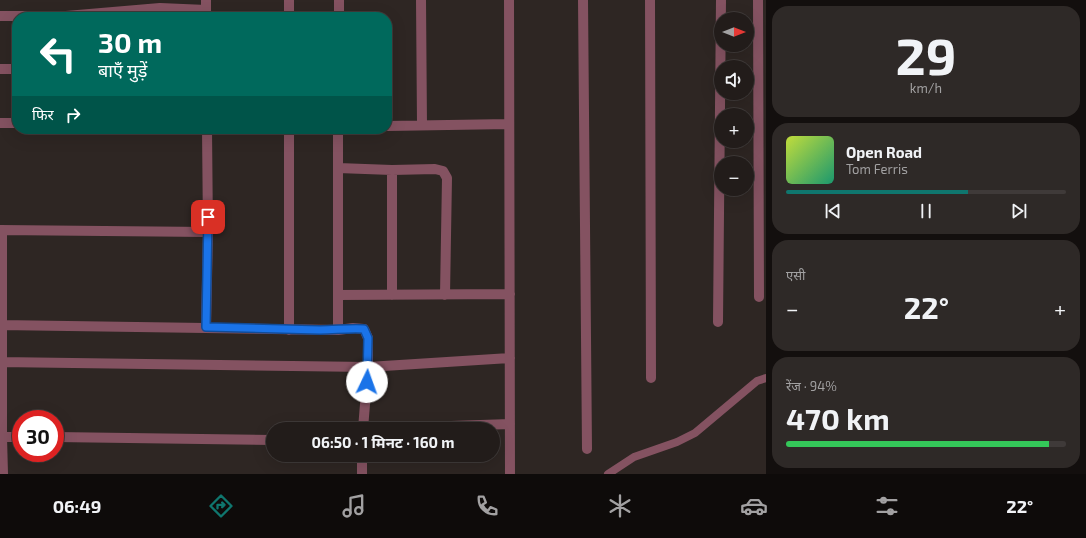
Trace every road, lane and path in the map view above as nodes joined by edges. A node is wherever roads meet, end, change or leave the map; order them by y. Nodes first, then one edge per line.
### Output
1 (289, 0) edge
2 (339, 0) edge
3 (421, 0) edge
4 (509, 0) edge
5 (583, 0) edge
6 (650, 0) edge
7 (721, 0) edge
8 (758, 0) edge
9 (206, 9) edge
10 (113, 12) edge
11 (289, 12) edge
12 (338, 12) edge
13 (0, 16) edge
14 (12, 16) edge
15 (0, 69) edge
16 (12, 69) edge
17 (0, 123) edge
18 (12, 123) edge
19 (509, 124) junction
20 (422, 125) junction
21 (392, 126) edge
22 (207, 134) edge
23 (289, 134) edge
24 (338, 134) edge
25 (338, 168) junction
26 (392, 170) junction
27 (1, 230) edge
28 (208, 232) junction
29 (445, 294) junction
30 (510, 294) junction
31 (338, 295) junction
32 (392, 295) junction
33 (759, 297) dead end
34 (718, 322) dead end
35 (1, 325) edge
36 (206, 327) junction
37 (289, 330) junction
38 (338, 330) junction
39 (510, 358) junction
40 (1, 362) edge
41 (368, 367) junction
42 (651, 378) dead end
43 (766, 378) edge
44 (1, 420) edge
45 (364, 422) edge
46 (500, 424) edge
47 (510, 424) junction
48 (2, 437) junction
49 (12, 437) edge
50 (64, 437) edge
51 (266, 440) edge
52 (586, 449) dead end
53 (1, 462) edge
54 (362, 462) edge
55 (3, 474) edge
56 (362, 474) edge
57 (510, 474) edge
58 (608, 474) edge

1 - 11 street
2 - 12 street
3 - 20 street
4 - 19 street
5 - 52 street
6 - 42 street
7 - 34 street
8 - 33 street
9 - 10 street
13 - 14 street
15 - 16 street
17 - 18 street
19 - 20 street
19 - 30 street
20 - 21 street
22 - 28 street
23 - 37 street
24 - 25 street
25 - 26 street
25 - 31 street
26 - 29 street
26 - 32 street
27 - 28 street
27 - 35 street
28 - 36 street
29 - 30 street
29 - 32 street
30 - 39 street
31 - 32 street
31 - 38 street
35 - 36 street
35 - 40 street
36 - 37 street
37 - 38 street
38 - 41 street
39 - 41 street
39 - 47 street
40 - 41 street
40 - 44 street
41 - 45 street
43 - 58 lane
44 - 48 street
46 - 47 street
47 - 57 street
48 - 49 street
48 - 53 street
50 - 51 street
53 - 55 street
54 - 56 street

